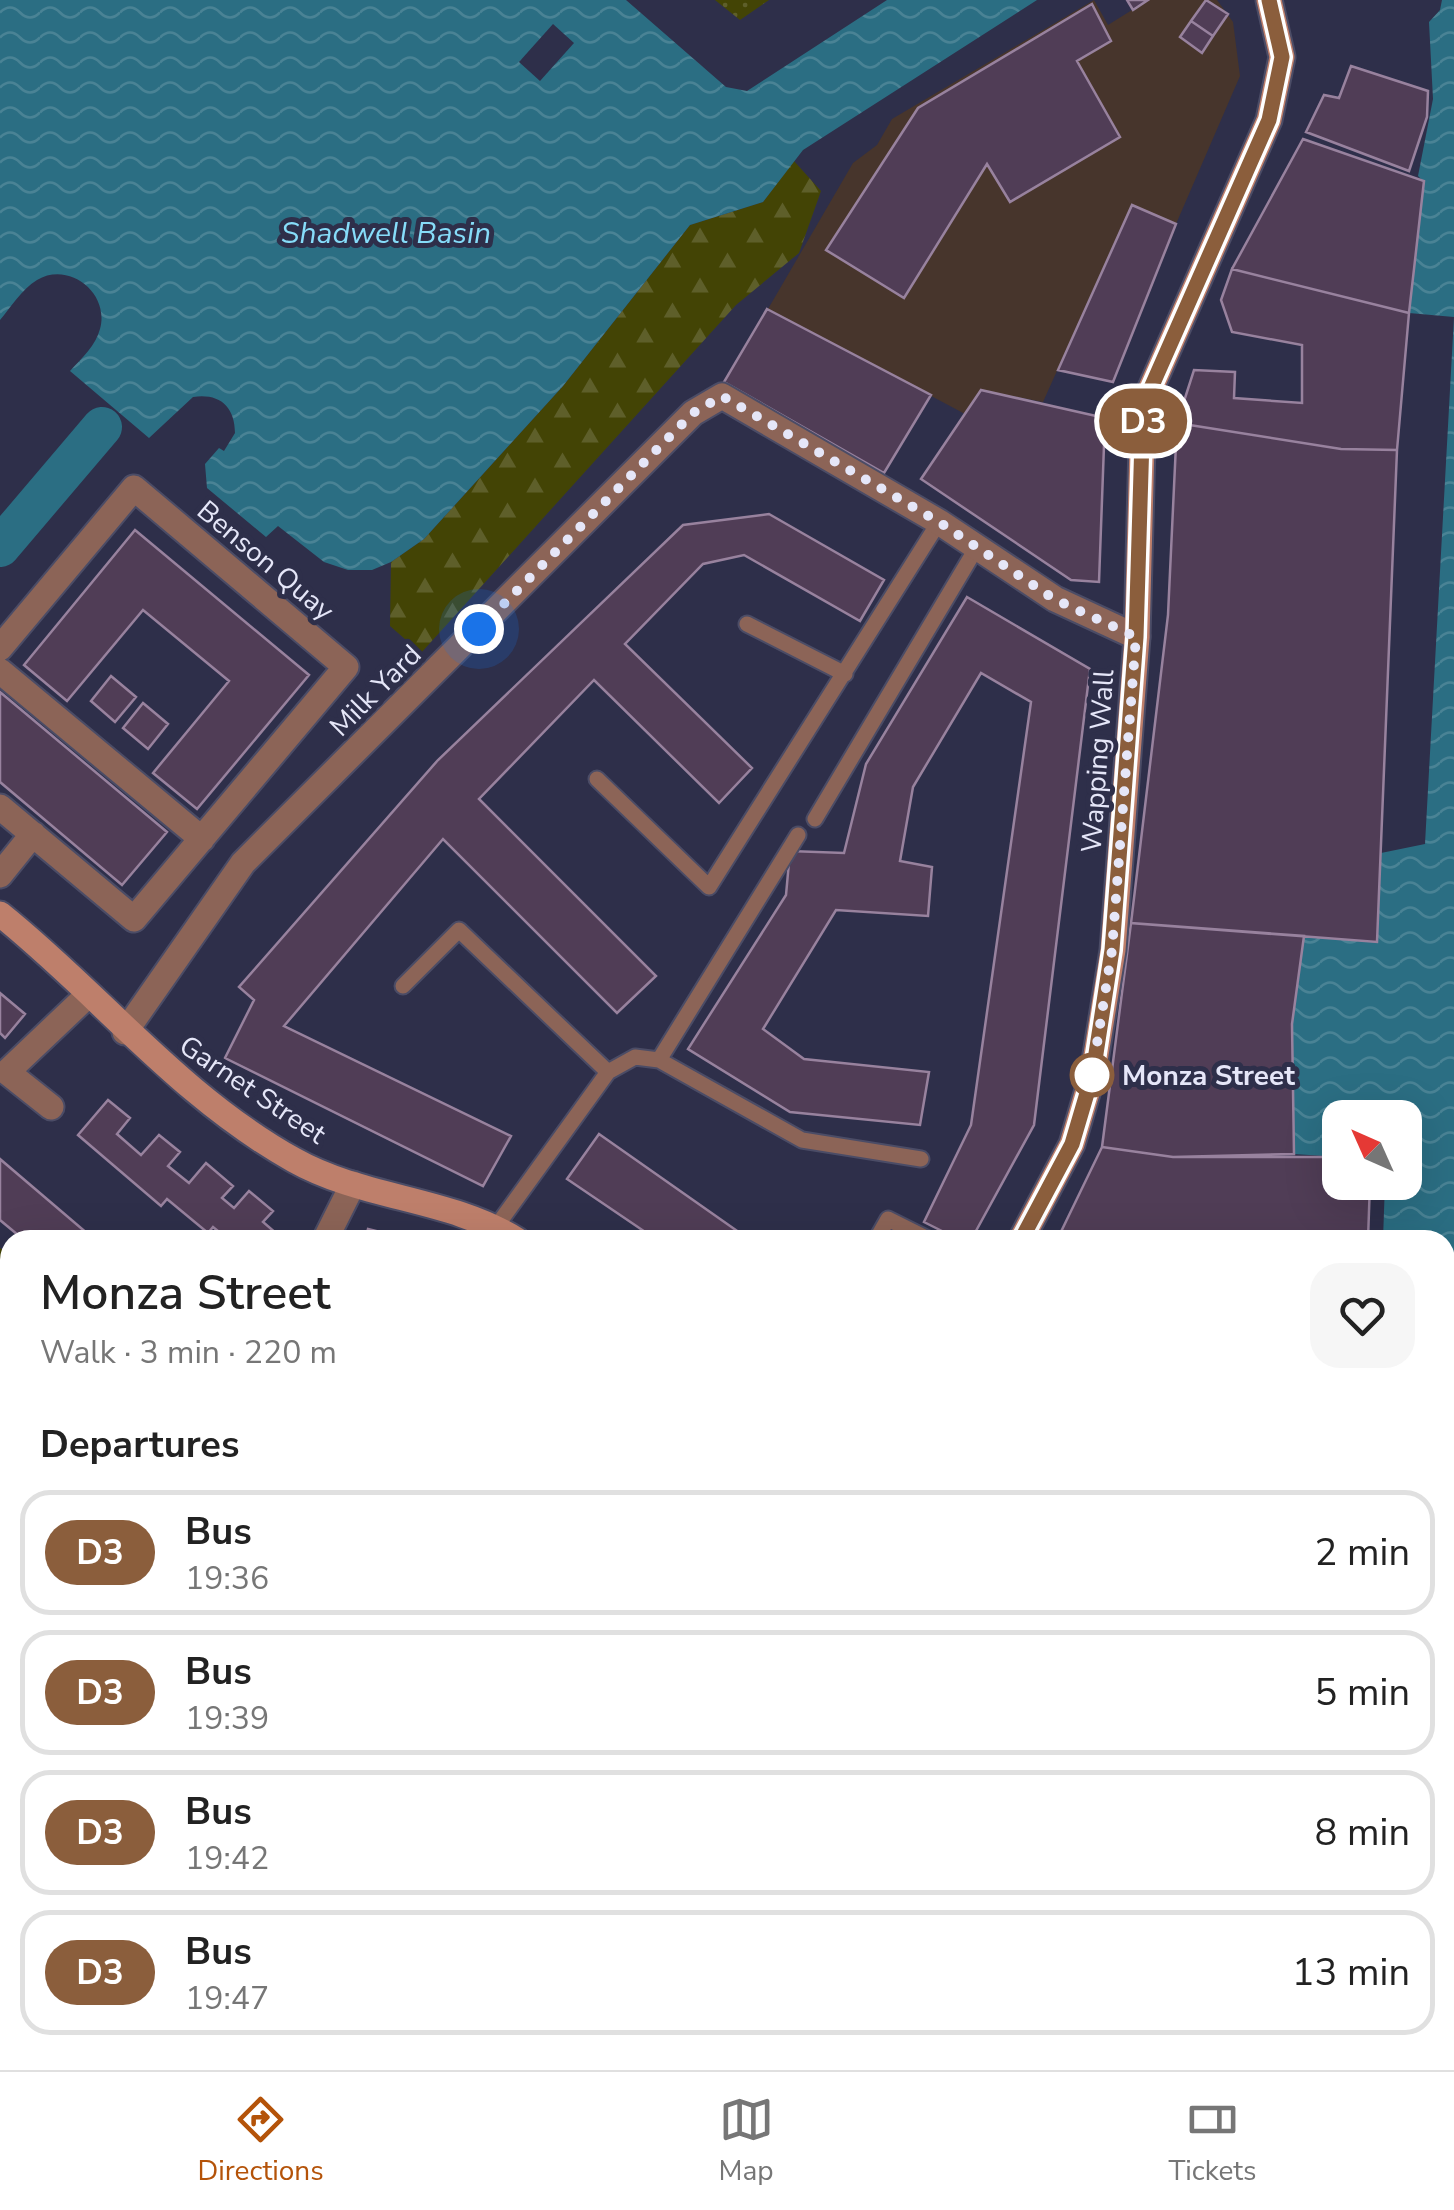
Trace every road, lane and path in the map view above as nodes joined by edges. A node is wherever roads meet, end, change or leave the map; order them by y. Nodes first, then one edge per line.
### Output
1 (1269, 0) edge
2 (939, 522) junction
3 (978, 547) junction
4 (747, 624) dead end
5 (1136, 637) junction
6 (0, 648) edge
7 (0, 670) edge
8 (845, 674) junction
9 (597, 779) dead end
10 (0, 807) edge
11 (815, 818) dead end
12 (32, 834) junction
13 (798, 836) dead end
14 (202, 840) junction
15 (0, 874) edge
16 (0, 914) edge
17 (403, 986) dead end
18 (87, 996) junction
19 (125, 1032) junction
20 (659, 1060) junction
21 (608, 1072) junction
22 (51, 1107) dead end
23 (921, 1160) dead end
24 (353, 1184) junction
25 (330, 1230) edge
26 (483, 1230) edge
27 (504, 1230) edge
28 (882, 1230) edge
29 (910, 1230) edge
30 (1026, 1230) edge

1 - 5 street, Wapping Wall
2 - 3 street
2 - 8 lane
2 - 19 street, Milk Yard
3 - 5 street
3 - 11 lane
4 - 8 lane
5 - 30 street, Wapping Wall
6 - 14 street, Benson Quay
7 - 14 street
8 - 9 lane
10 - 12 street, Benson Quay
12 - 14 street, Benson Quay
12 - 15 street
13 - 20 lane
16 - 18 street, Garnet Street
17 - 21 lane
18 - 19 street, Garnet Street
18 - 22 street
19 - 24 street, Garnet Street
20 - 21 lane
20 - 23 lane
21 - 27 lane
24 - 25 street
24 - 26 street, Garnet Street
28 - 29 lane

